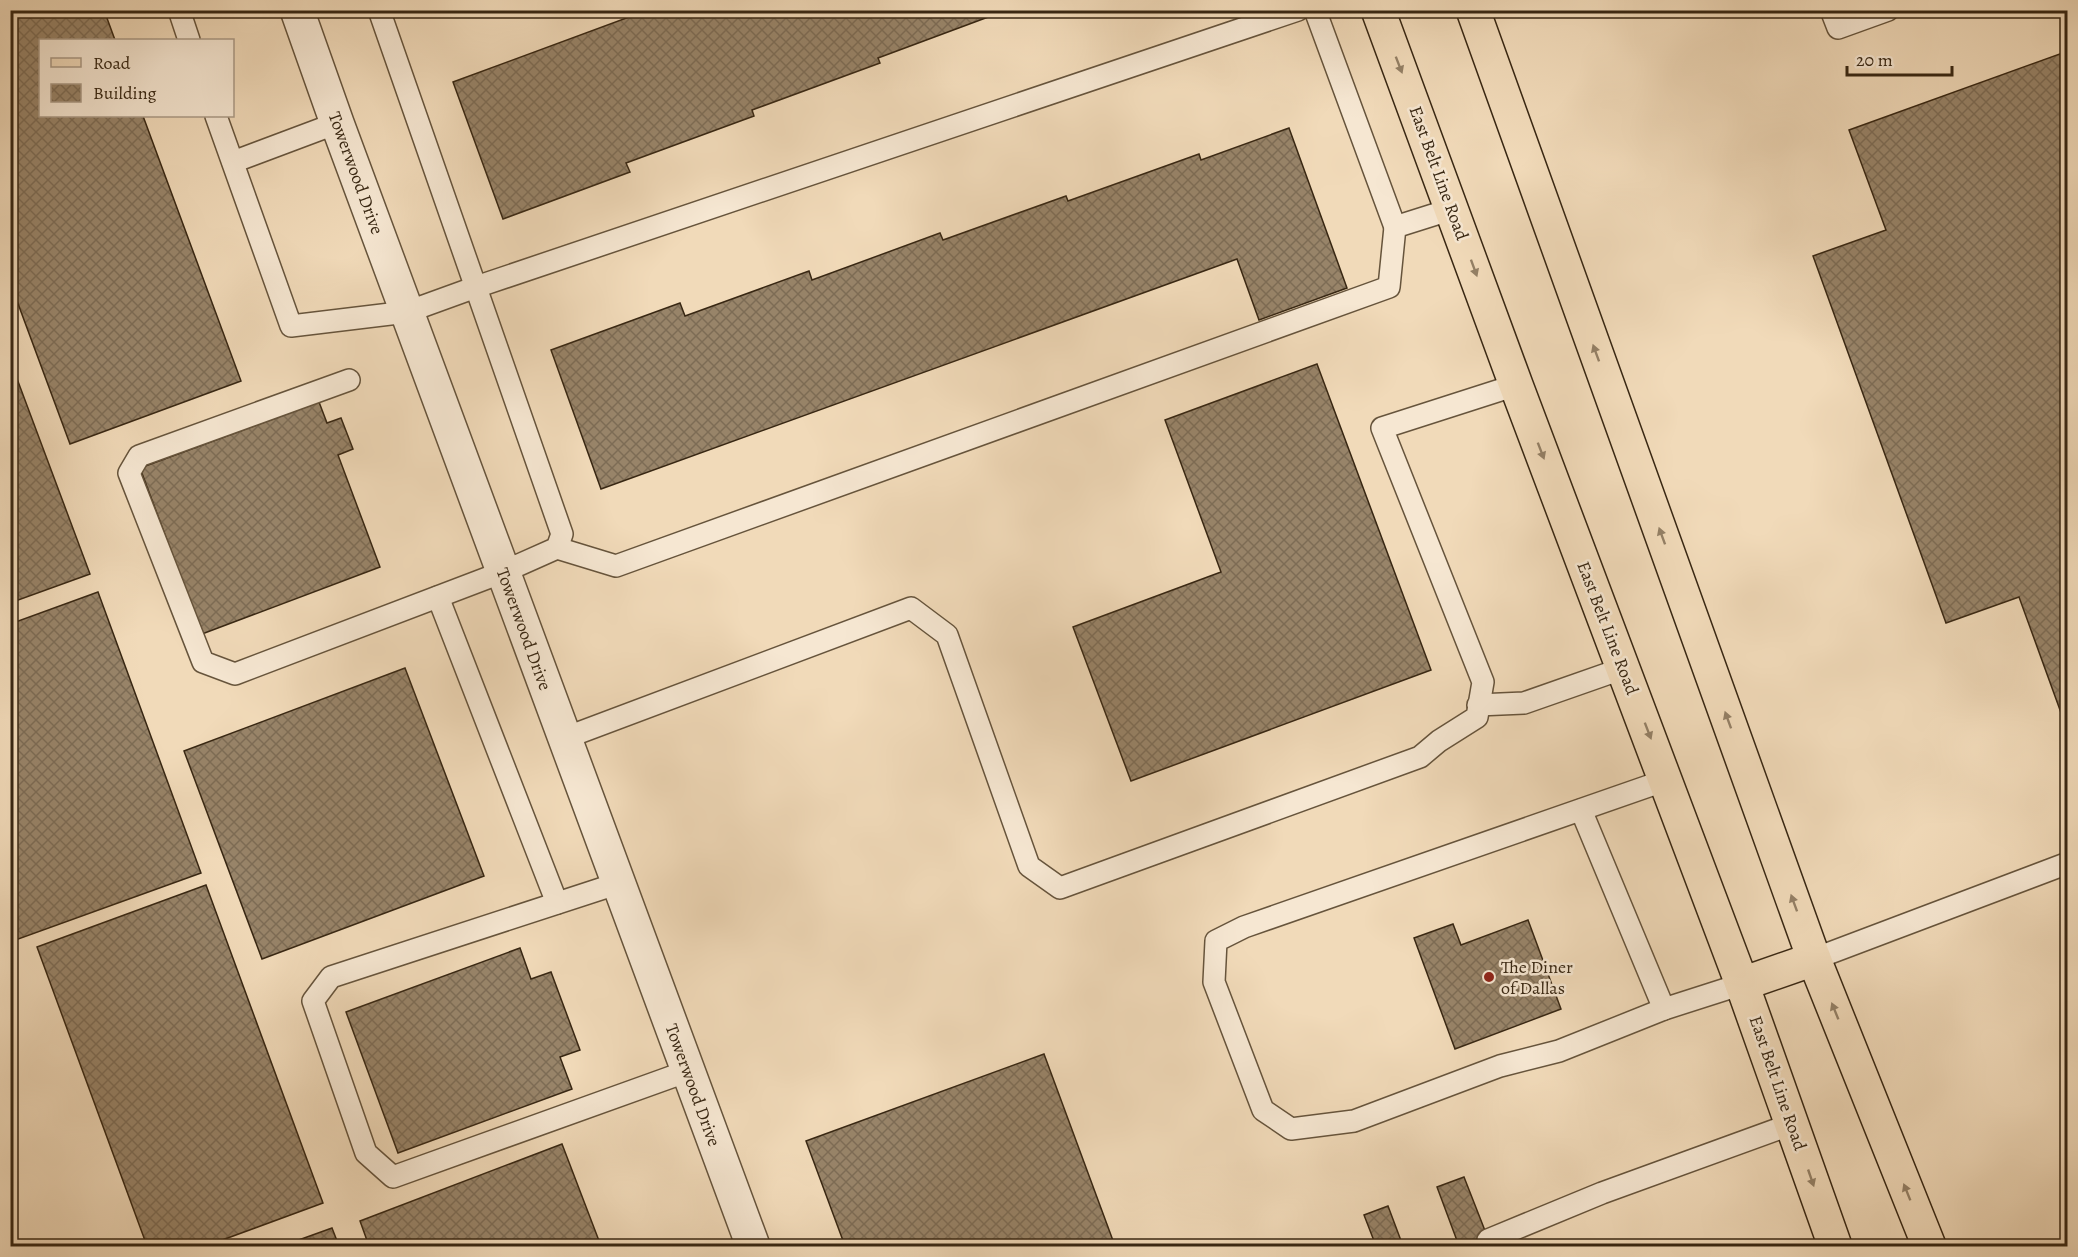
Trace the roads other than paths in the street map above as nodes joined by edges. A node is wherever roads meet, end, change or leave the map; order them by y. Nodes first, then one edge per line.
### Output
1 (179, 10) edge
2 (297, 10) edge
3 (379, 10) edge
4 (1298, 10) edge
5 (1315, 10) edge
6 (1378, 10) edge
7 (1473, 10) edge
8 (1832, 10) edge
9 (1888, 10) edge
10 (189, 39) edge
11 (216, 117) edge
12 (337, 123) junction
13 (233, 162) junction
14 (1452, 208) junction
15 (1395, 227) junction
16 (476, 287) junction
17 (407, 312) junction
18 (349, 380) dead end
19 (1516, 385) junction
20 (557, 549) junction
21 (503, 572) junction
22 (438, 597) junction
23 (1624, 668) junction
24 (1478, 705) junction
25 (565, 738) junction
26 (1666, 780) junction
27 (1581, 810) junction
28 (2067, 863) edge
29 (619, 883) junction
30 (557, 903) junction
31 (1814, 958) junction
32 (1743, 984) junction
33 (1664, 1009) junction
34 (688, 1071) junction
35 (1792, 1124) junction
36 (1488, 1240) dead end
37 (753, 1246) edge
38 (1835, 1246) edge
39 (1929, 1246) edge

1 - 10 lane
2 - 12 street, Towerwood Drive
3 - 16 lane
4 - 16 lane
5 - 15 lane
6 -> 14 main road, East Belt Line Road
31 -> 7 main road
8 - 9 lane
11 - 13 lane
12 - 13 lane
12 - 17 street, Towerwood Drive
13 - 17 lane
14 - 15 lane
14 -> 19 main road, East Belt Line Road
15 - 20 lane
16 - 17 lane
16 - 20 lane
17 - 21 street, Towerwood Drive
18 - 22 lane
19 -> 23 main road, East Belt Line Road
19 - 24 lane
20 - 21 lane
21 - 22 lane
21 - 25 street, Towerwood Drive
22 - 30 lane
23 - 24 lane
23 -> 26 main road, East Belt Line Road
24 - 25 lane
25 - 29 street, Towerwood Drive
26 - 27 lane
26 - 32 main road, East Belt Line Road
27 - 33 lane
27 - 33 lane
28 - 31 lane
29 - 30 lane
29 - 34 street, Towerwood Drive
30 - 34 lane
31 - 32 main road
39 -> 31 main road
32 - 33 lane
32 - 35 main road, East Belt Line Road
34 - 37 street, Towerwood Drive
35 - 36 lane
35 -> 38 main road, East Belt Line Road

